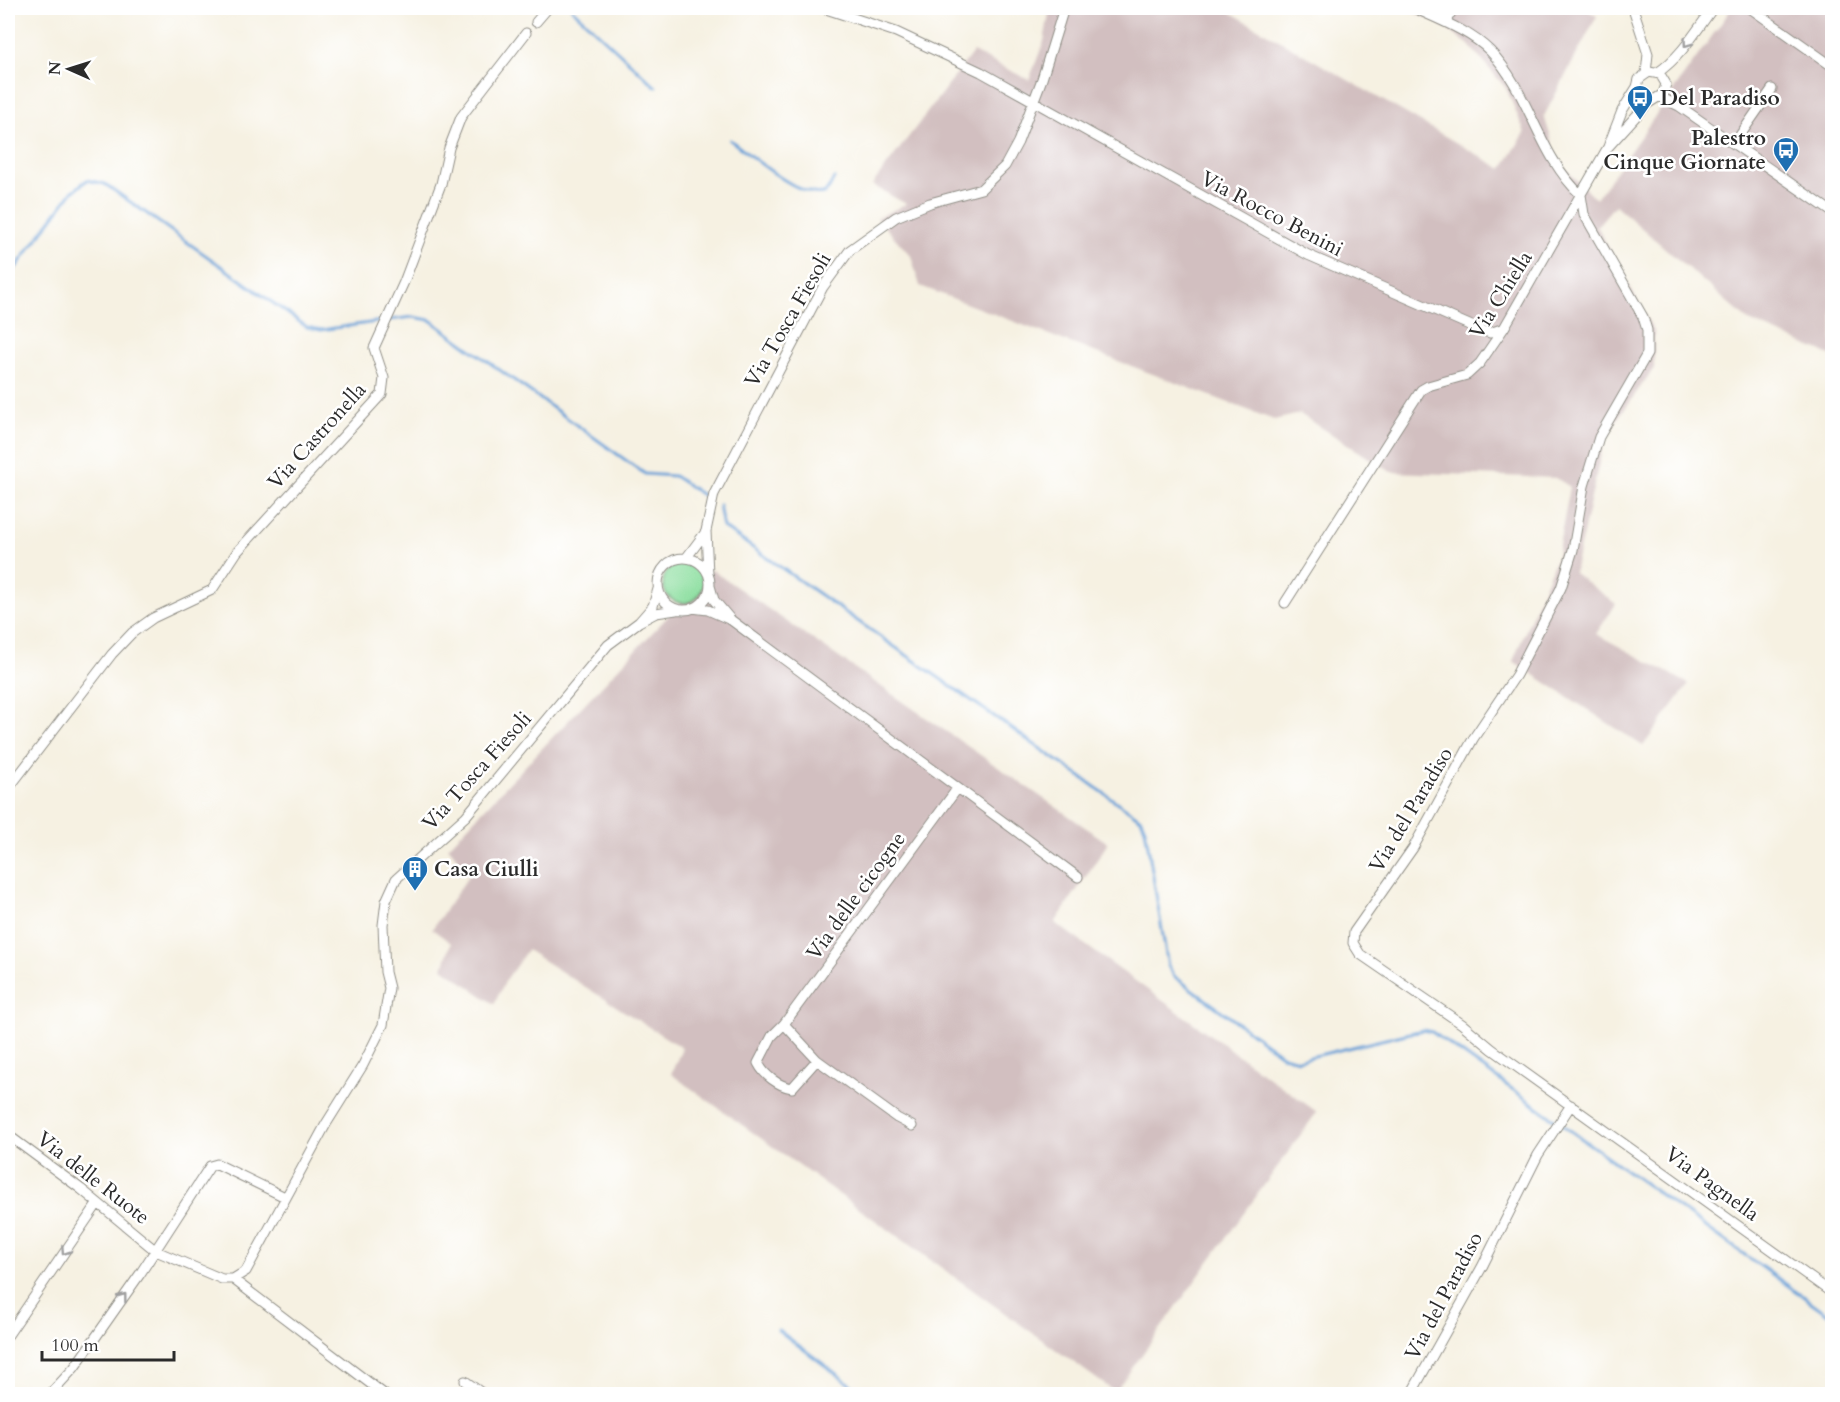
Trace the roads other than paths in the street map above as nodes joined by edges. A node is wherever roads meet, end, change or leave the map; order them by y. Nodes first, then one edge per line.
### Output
1 (548, 8) edge
2 (823, 8) edge
3 (1064, 8) edge
4 (1414, 8) edge
5 (1454, 8) edge
6 (1633, 8) edge
7 (1713, 8) edge
8 (1750, 8) edge
9 (536, 22) dead end
10 (1445, 22) junction
11 (526, 33) dead end
12 (1833, 66) edge
13 (1646, 73) junction
14 (1657, 73) junction
15 (1637, 87) junction
16 (1772, 89) dead end
17 (1660, 95) junction
18 (1033, 102) junction
19 (1734, 144) junction
20 (1608, 147) junction
21 (1581, 195) junction
22 (1833, 212) edge
23 (1504, 328) junction
24 (706, 531) junction
25 (687, 557) junction
26 (708, 574) junction
27 (710, 585) junction
28 (658, 589) junction
29 (1285, 603) dead end
30 (677, 609) junction
31 (692, 609) junction
32 (731, 620) junction
33 (639, 622) junction
34 (8, 789) edge
35 (957, 789) junction
36 (1078, 877) dead end
37 (784, 1024) junction
38 (817, 1060) junction
39 (1571, 1105) junction
40 (912, 1126) dead end
41 (8, 1135) edge
42 (285, 1197) junction
43 (98, 1203) junction
44 (156, 1251) junction
45 (233, 1279) junction
46 (1833, 1293) edge
47 (8, 1335) edge
48 (465, 1381) dead end
49 (50, 1395) edge
50 (384, 1395) edge
51 (483, 1395) edge
52 (1411, 1395) edge

1 - 9 street
2 - 18 street, Via Rocco Benini
3 - 18 street, Via Tosca Fiesoli
4 - 10 street
5 - 10 street
6 - 13 street
7 -> 14 street
8 - 12 street
10 - 21 street
11 - 34 street, Via Castronella
13 - 14 street
13 - 15 street
14 - 17 street
15 - 17 street
15 - 20 street
16 - 19 street
17 - 19 street
17 - 20 street
18 - 23 street, Via Rocco Benini
18 - 24 street, Via Tosca Fiesoli
19 - 22 street
20 - 21 street
21 - 23 street, Via Chiella
21 - 39 street, Via del Paradiso
23 - 29 street, Via Chiella
24 - 25 street, Via Tosca Fiesoli
24 - 26 street, Via Tosca Fiesoli
25 - 26 street
25 - 28 street, Via Tosca Fiesoli
26 - 27 street, Via Tosca Fiesoli
27 - 31 street
27 - 32 street
28 - 30 street
28 - 33 street, Via Tosca Fiesoli
30 - 31 street, Via Tosca Fiesoli
30 - 33 street, Via Tosca Fiesoli
31 - 32 street
32 - 35 street
33 - 42 street, Via Tosca Fiesoli
35 - 36 street
35 - 37 street, Via delle cicogne
37 - 38 street
37 - 38 street, Via delle cicogne
38 - 40 street
39 - 46 street, Via Pagnella
39 - 52 street, Via del Paradiso
41 - 43 street, Via delle Ruote
42 - 44 street
42 - 45 street, Via Tosca Fiesoli
43 - 44 street, Via delle Ruote
43 -> 47 street
44 - 45 street, Via delle Ruote
49 -> 44 street
45 - 50 street
48 - 51 street

